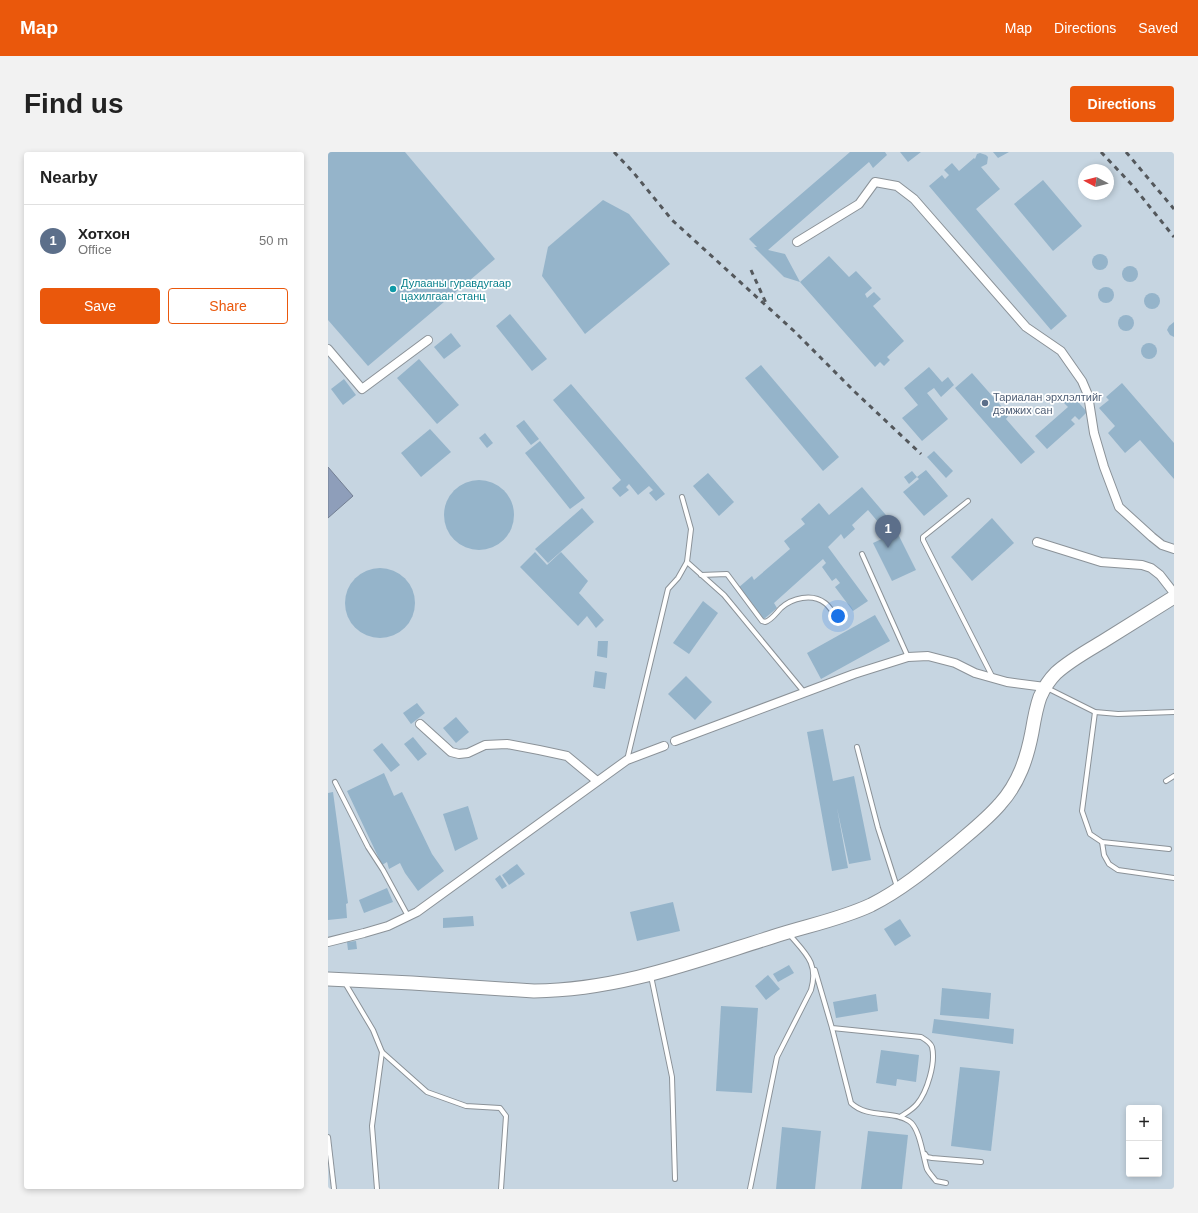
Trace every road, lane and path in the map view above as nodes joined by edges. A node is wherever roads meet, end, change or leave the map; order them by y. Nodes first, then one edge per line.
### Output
1 (797, 242) dead end
2 (428, 340) dead end
3 (328, 349) edge
4 (682, 497) dead end
5 (968, 501) dead end
6 (1037, 542) dead end
7 (1174, 548) edge
8 (862, 554) dead end
9 (687, 562) junction
10 (701, 575) junction
11 (1174, 593) edge
12 (1174, 598) edge
13 (835, 615) dead end
14 (908, 656) junction
15 (993, 678) junction
16 (1045, 687) junction
17 (804, 693) junction
18 (1095, 712) junction
19 (1174, 712) edge
20 (420, 724) dead end
21 (675, 741) dead end
22 (664, 746) dead end
23 (857, 747) dead end
24 (627, 760) junction
25 (1174, 776) edge
26 (597, 781) junction
27 (335, 782) dead end
28 (1166, 782) dead end
29 (1102, 842) junction
30 (1169, 849) dead end
31 (1174, 878) edge
32 (898, 889) junction
33 (408, 916) junction
34 (787, 932) junction
35 (328, 942) edge
36 (814, 970) junction
37 (650, 975) junction
38 (328, 979) edge
39 (343, 979) junction
40 (832, 1028) junction
41 (382, 1052) junction
42 (900, 1117) junction
43 (328, 1137) edge
44 (923, 1152) junction
45 (981, 1162) dead end
46 (675, 1179) dead end
47 (946, 1183) dead end
48 (334, 1189) edge
49 (377, 1189) edge
50 (501, 1189) edge
51 (750, 1189) edge

1 - 7 street
2 - 3 street
4 - 9 lane
5 - 15 lane
6 - 11 street
8 - 14 lane
9 - 10 lane
9 - 24 lane
10 - 13 lane
10 - 17 lane
12 - 16 main road
14 - 15 street
14 - 17 street
15 - 16 street
16 - 18 lane
16 - 32 main road
17 - 21 street
18 - 19 lane
18 - 29 lane
20 - 26 street
22 - 24 street
23 - 32 lane
24 - 26 street
25 - 28 lane
26 - 33 street
27 - 33 lane
29 - 30 lane
29 - 31 lane
32 - 34 main road
33 - 35 street
34 - 36 lane
34 - 37 main road
36 - 40 lane
36 - 51 lane
37 - 39 main road
37 - 46 lane
38 - 39 main road
39 - 41 lane
40 - 42 lane
40 - 42 lane
41 - 49 lane
41 - 50 lane
42 - 44 lane
43 - 48 lane
44 - 45 lane
44 - 47 lane

